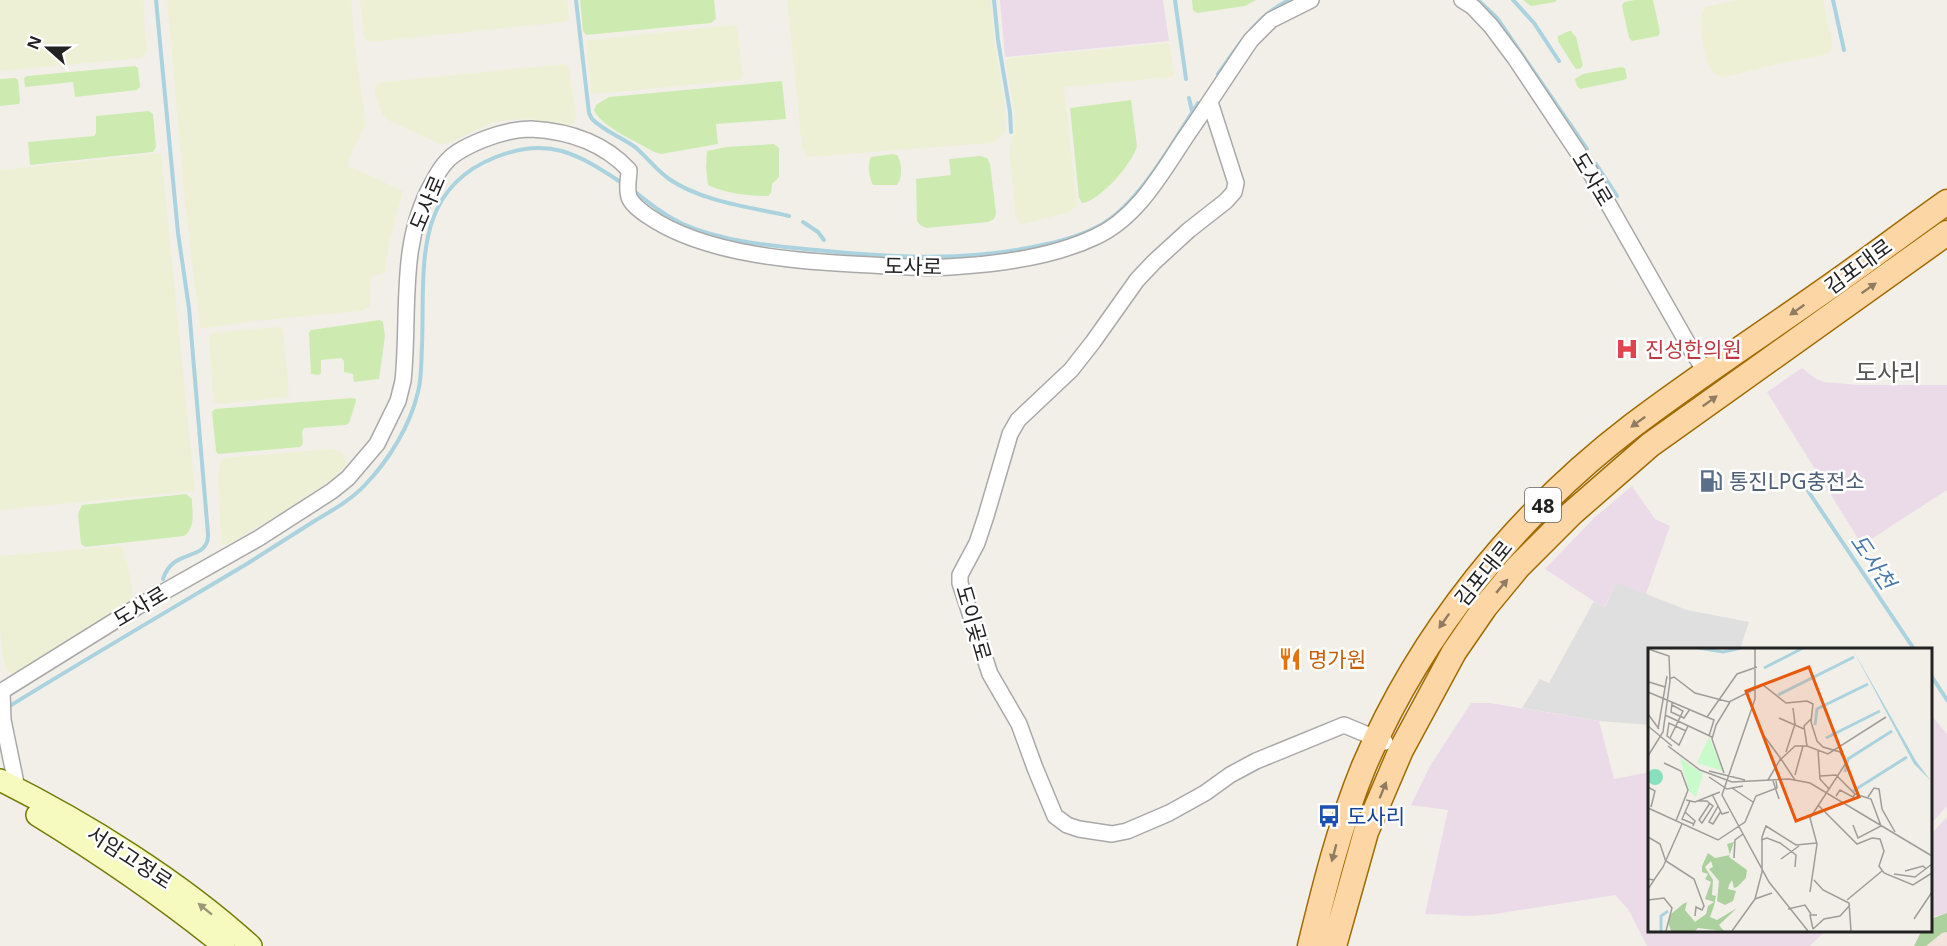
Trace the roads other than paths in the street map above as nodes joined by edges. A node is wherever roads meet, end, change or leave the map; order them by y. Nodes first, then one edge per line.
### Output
1 (1311, 0) edge
2 (1462, 0) edge
3 (1210, 102) junction
4 (1947, 202) edge
5 (1947, 233) edge
6 (1706, 372) junction
7 (1377, 739) junction
8 (1401, 750) junction
9 (6, 787) edge
10 (1339, 940) edge
11 (224, 946) edge
12 (251, 946) edge
13 (1310, 946) edge

1 - 3 street, 도사로
2 - 6 street, 도사로
3 - 7 street, 도이곶로
3 - 9 street, 도사로
4 -> 6 main road, 김포대로 / 48
8 -> 5 main road, 김포대로 / 48
6 -> 7 main road, 김포대로 / 48
7 - 8 street, 도이곶로
7 -> 13 main road, 김포대로 / 48
10 -> 8 main road, 김포대로 / 48
9 - 11 main road, 서암고정로
12 -> 9 main road, 서암고정로

